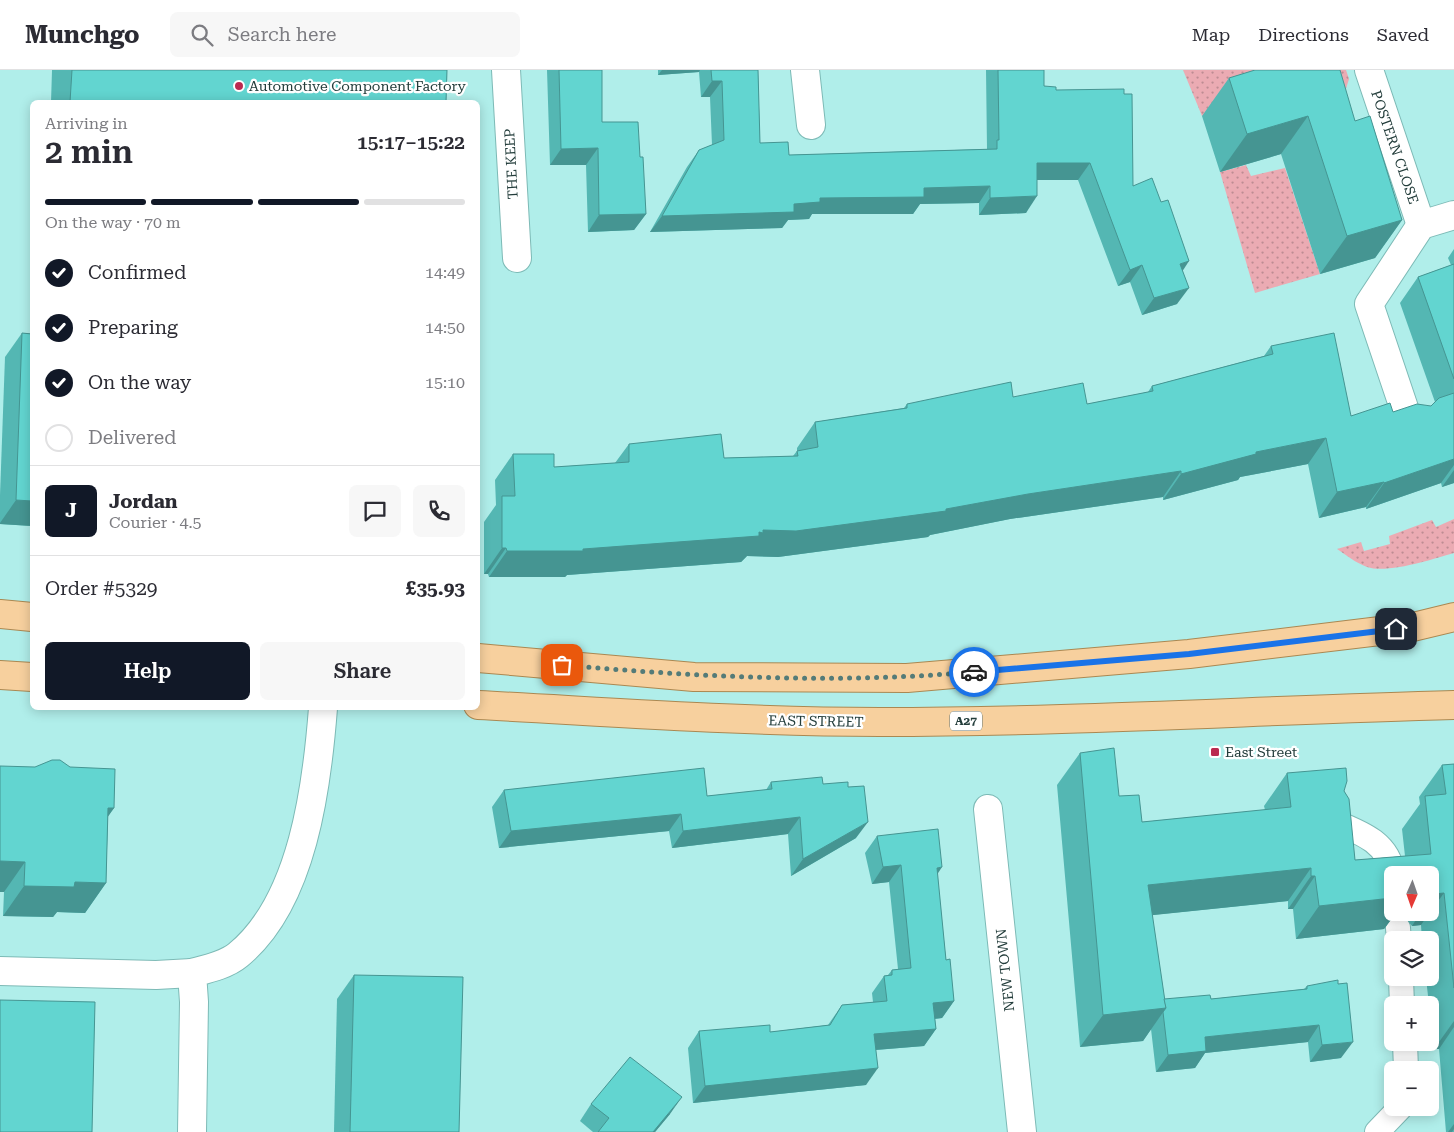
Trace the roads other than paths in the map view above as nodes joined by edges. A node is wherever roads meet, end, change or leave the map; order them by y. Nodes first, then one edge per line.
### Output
1 (506, 70) edge
2 (804, 70) edge
3 (1369, 70) edge
4 (812, 125) dead end
5 (1454, 215) edge
6 (1421, 225) junction
7 (517, 258) dead end
8 (1408, 416) edge
9 (0, 614) edge
10 (30, 617) edge
11 (1454, 618) edge
12 (480, 658) edge
13 (0, 675) edge
14 (30, 677) edge
15 (480, 705) edge
16 (1454, 705) edge
17 (323, 710) edge
18 (988, 809) dead end
19 (1335, 822) edge
20 (1391, 866) edge
21 (0, 970) edge
22 (192, 973) junction
23 (1392, 1116) edge
24 (192, 1132) edge
25 (1022, 1132) edge
26 (1377, 1132) edge

1 - 7 street, THE KEEP
2 - 4 street
3 - 6 street, POSTERN CLOSE
5 - 6 street
6 - 8 street
9 - 10 main road
11 - 12 main road
13 - 14 main road
15 - 16 main road, EAST STREET / A27
17 - 22 street
18 - 25 street, NEW TOWN
19 - 20 lane
21 - 22 street
22 - 24 street
23 - 26 lane

